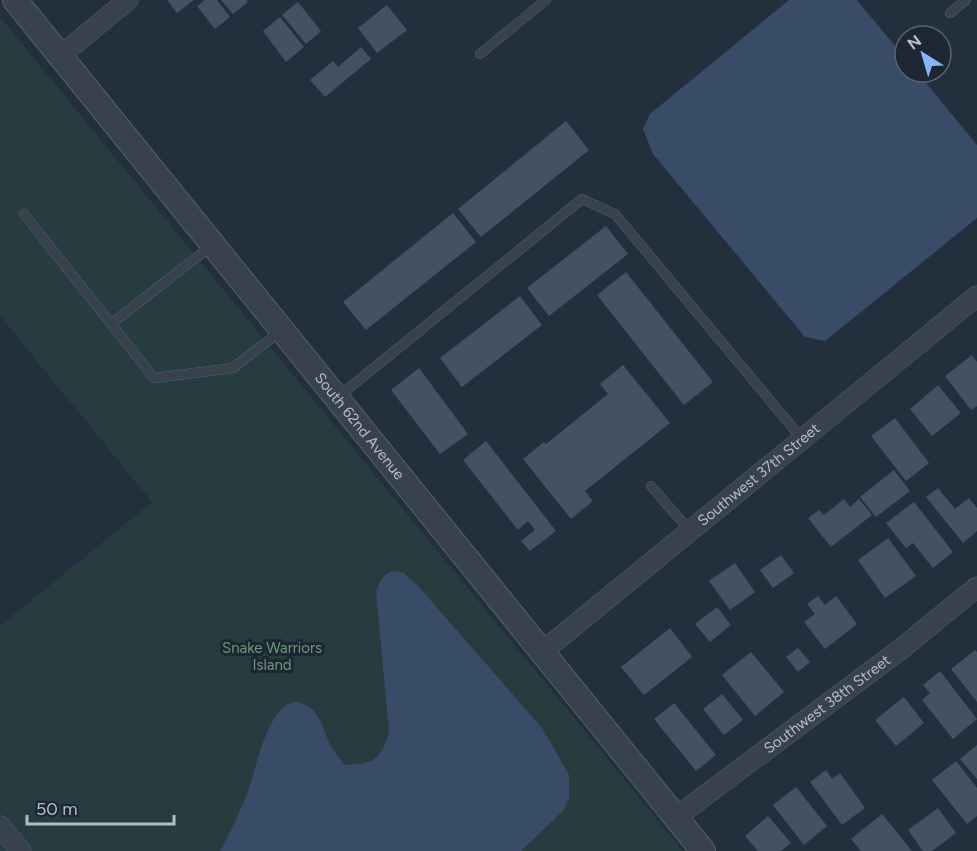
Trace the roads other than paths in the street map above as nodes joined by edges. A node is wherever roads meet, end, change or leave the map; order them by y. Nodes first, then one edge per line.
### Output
1 (15, 0) edge
2 (128, 0) edge
3 (546, 0) edge
4 (966, 0) edge
5 (950, 13) dead end
6 (480, 54) dead end
7 (60, 56) junction
8 (24, 214) dead end
9 (213, 245) junction
10 (977, 296) edge
11 (111, 324) junction
12 (282, 330) junction
13 (337, 398) junction
14 (802, 439) junction
15 (651, 486) dead end
16 (690, 531) junction
17 (977, 587) edge
18 (542, 652) junction
19 (675, 818) junction
20 (0, 826) edge
21 (21, 851) edge
22 (703, 851) edge

1 - 7 street, South 62nd Avenue
2 - 7 street
3 - 6 lane
4 - 5 lane
7 - 9 street, South 62nd Avenue
8 - 11 lane
9 - 11 lane
9 - 12 street, South 62nd Avenue
10 - 14 street, Southwest 37th Street
11 - 12 lane
12 - 13 street, South 62nd Avenue
13 - 14 lane
13 - 18 street, South 62nd Avenue
14 - 16 street, Southwest 37th Street
15 - 16 lane
16 - 18 street, Southwest 37th Street
17 - 19 street, Southwest 38th Street
18 - 19 street, South 62nd Avenue
19 - 22 street, South 62nd Avenue
20 - 21 street

